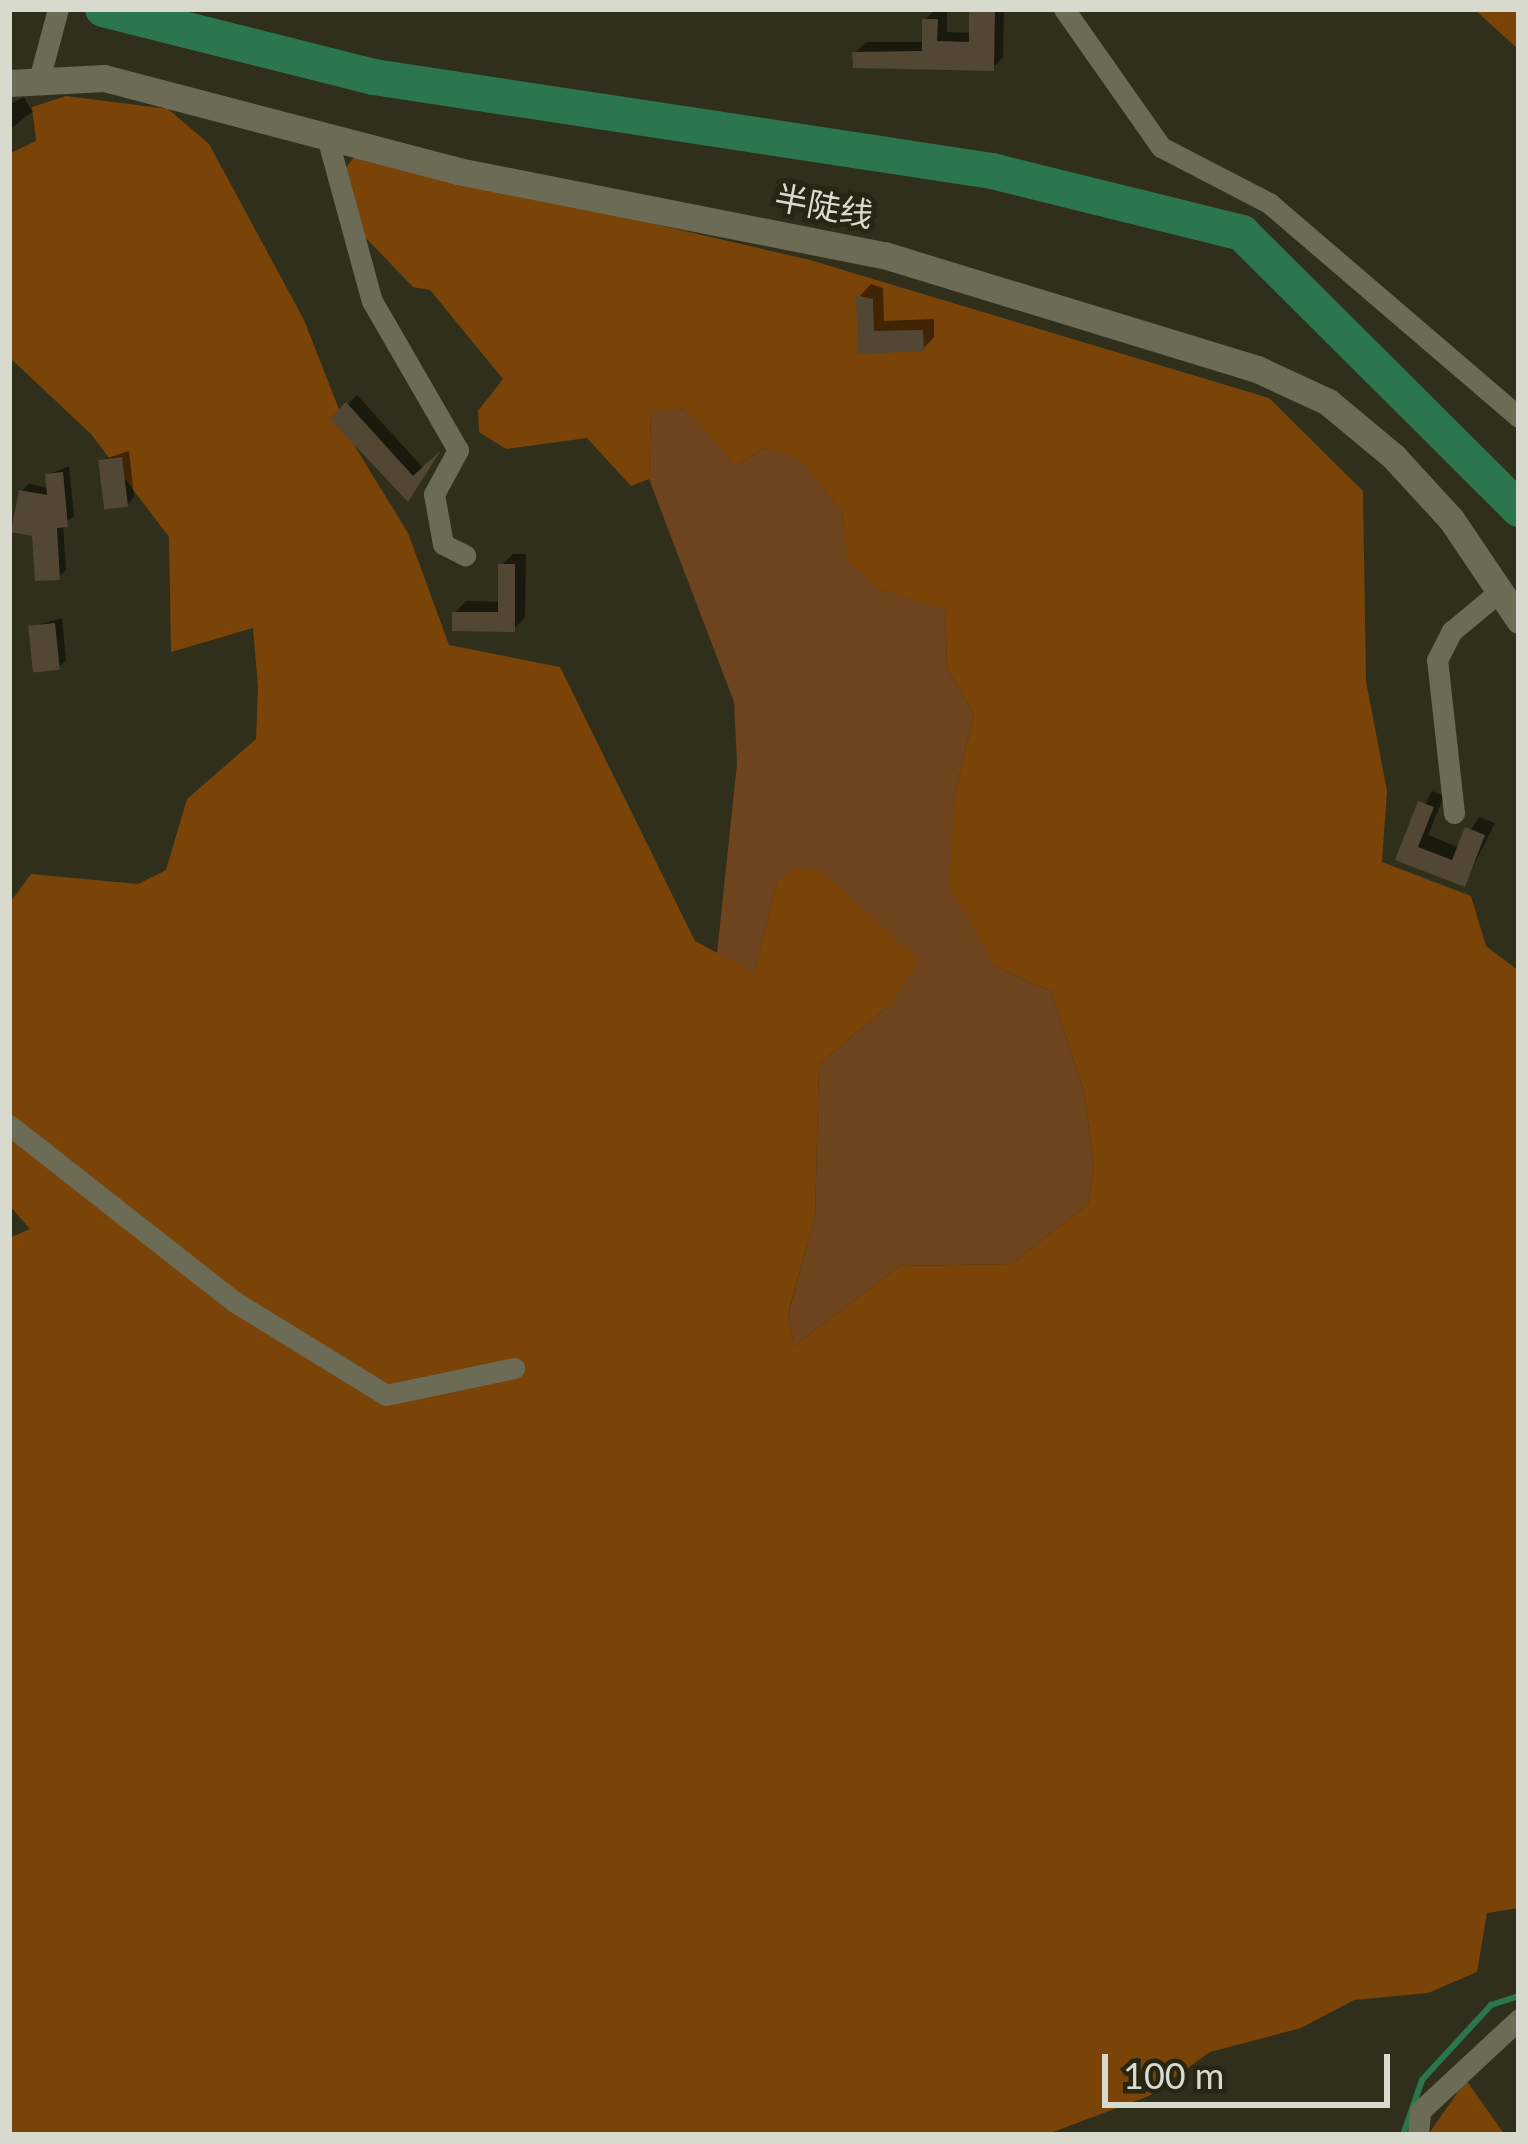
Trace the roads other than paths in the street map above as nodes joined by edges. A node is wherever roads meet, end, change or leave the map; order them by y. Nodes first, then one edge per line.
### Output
1 (58, 9) edge
2 (1064, 9) edge
3 (40, 76) junction
4 (9, 83) edge
5 (327, 136) junction
6 (1519, 417) edge
7 (465, 555) dead end
8 (1500, 591) junction
9 (1519, 620) edge
10 (1454, 813) dead end
11 (9, 1125) edge
12 (514, 1368) dead end
13 (1519, 2019) edge
14 (1418, 2135) edge

1 - 3 street
2 - 6 street
3 - 4 street, 半陡线
3 - 5 street, 半陡线
5 - 7 street
5 - 8 street, 半陡线
8 - 9 street, 半陡线
8 - 10 street
11 - 12 street
13 - 14 street

